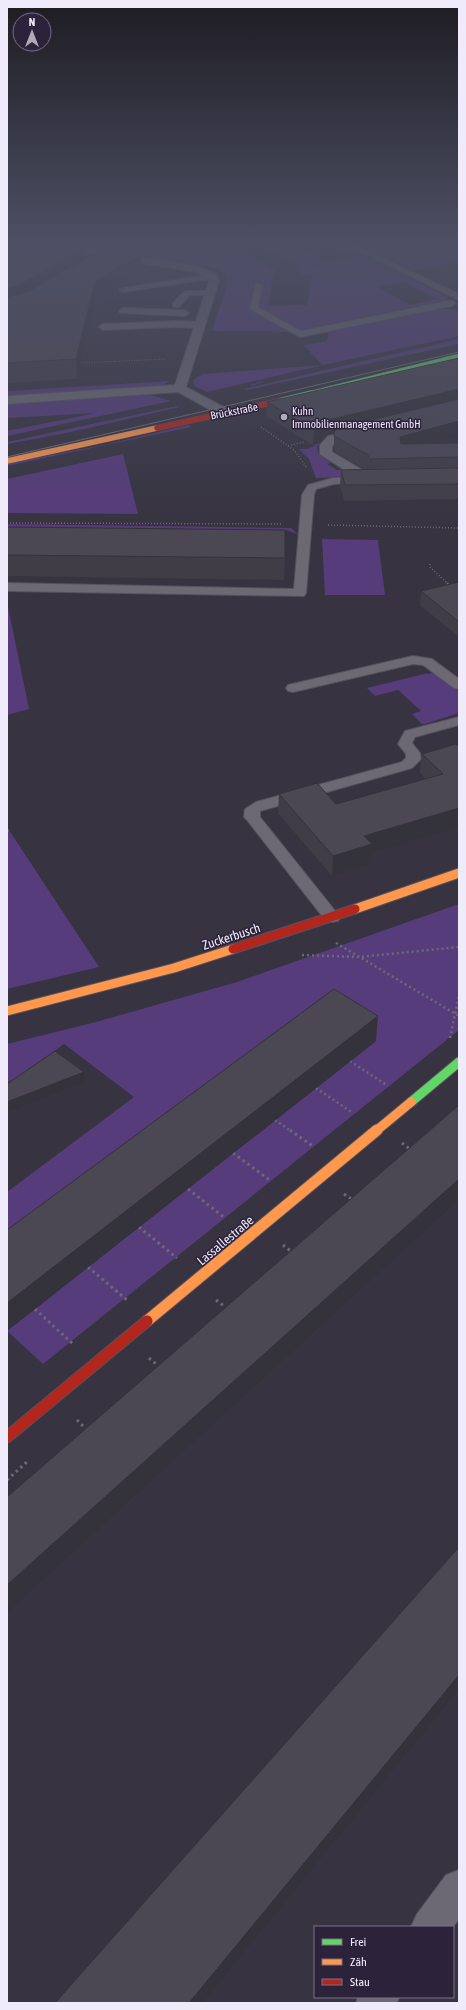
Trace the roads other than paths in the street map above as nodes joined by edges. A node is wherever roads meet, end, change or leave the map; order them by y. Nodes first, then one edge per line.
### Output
1 (196, 337) edge
2 (459, 356) edge
3 (180, 388) junction
4 (7, 400) edge
5 (223, 400) dead end
6 (209, 403) junction
7 (194, 407) dead end
8 (225, 412) junction
9 (375, 429) edge
10 (7, 461) edge
11 (362, 480) junction
12 (385, 480) edge
13 (7, 587) edge
14 (459, 685) edge
15 (293, 688) dead end
16 (459, 722) edge
17 (459, 874) edge
18 (332, 917) junction
19 (7, 1011) edge
20 (459, 1062) edge
21 (7, 1437) edge
22 (459, 1888) edge
23 (431, 1926) edge

1 - 3 street
2 - 8 street, Brückstraße
3 - 4 street
3 - 6 street
5 - 6 street, Brückstraße
6 - 7 street, Brückstraße
6 - 8 street
8 - 10 street, Brückstraße
9 - 11 street
11 - 12 street
11 - 13 lane
14 - 15 lane
16 - 18 lane
17 - 18 street, Zuckerbusch
18 - 19 street, Zuckerbusch
20 - 21 street, Lassallestraße
22 - 23 street

